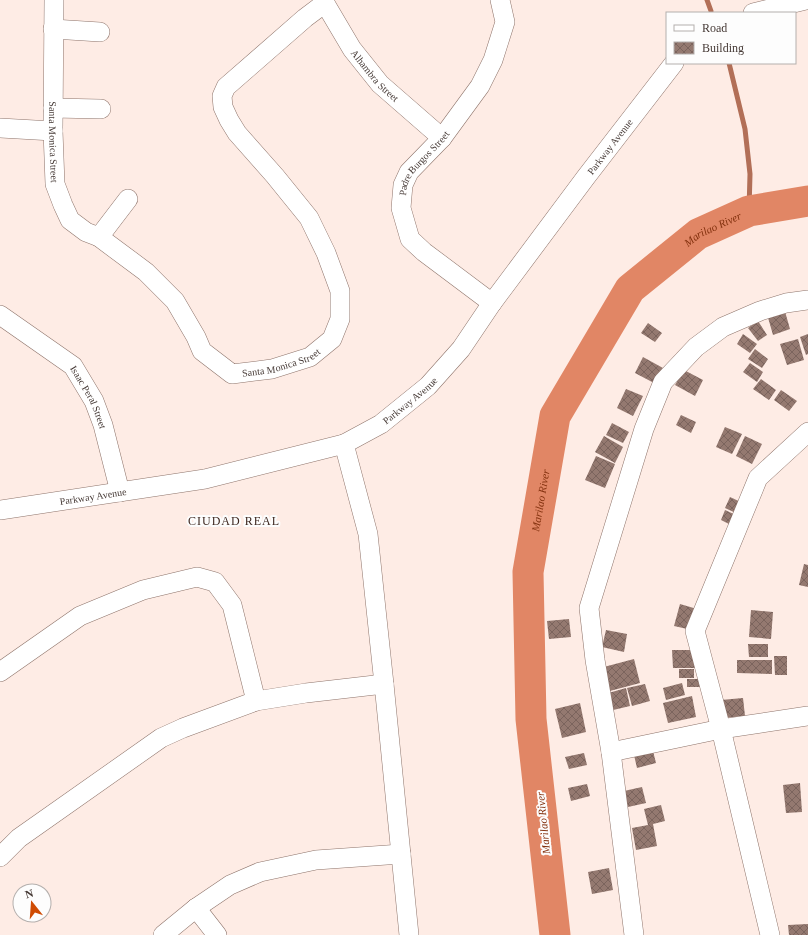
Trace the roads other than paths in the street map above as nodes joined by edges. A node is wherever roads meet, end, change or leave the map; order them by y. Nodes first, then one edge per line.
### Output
1 (54, 0) edge
2 (500, 0) edge
3 (806, 0) edge
4 (324, 2) edge
5 (757, 12) edge
6 (53, 29) junction
7 (100, 32) dead end
8 (673, 64) edge
9 (54, 108) junction
10 (101, 109) dead end
11 (0, 128) edge
12 (53, 131) junction
13 (442, 138) junction
14 (128, 199) dead end
15 (99, 237) junction
16 (808, 300) edge
17 (492, 303) junction
18 (0, 314) edge
19 (808, 432) edge
20 (344, 444) junction
21 (120, 492) junction
22 (0, 510) edge
23 (0, 672) edge
24 (384, 684) junction
25 (256, 701) junction
26 (808, 716) edge
27 (721, 729) junction
28 (611, 752) junction
29 (400, 854) junction
30 (0, 857) edge
31 (196, 908) junction
32 (163, 935) edge
33 (217, 935) edge
34 (408, 935) edge
35 (634, 935) edge
36 (770, 935) edge

1 - 6 street, Santa Monica Street
2 - 13 street, Padre Burgos Street
3 - 5 street
4 - 13 street, Alhambra Street
4 - 15 street, Santa Monica Street
6 - 7 street
6 - 9 street, Santa Monica Street
8 - 17 street, Parkway Avenue
9 - 10 street
9 - 12 street, Santa Monica Street
11 - 12 street
12 - 15 street, Santa Monica Street
13 - 17 street, Padre Burgos Street
14 - 15 street
16 - 28 street
17 - 20 street, Parkway Avenue
18 - 21 street, Isaac Peral Street
19 - 27 street
20 - 21 street, Parkway Avenue
20 - 24 street
21 - 22 street, Parkway Avenue
23 - 25 street
24 - 25 street
24 - 29 street
25 - 30 street
26 - 27 street
27 - 28 street
27 - 36 street
28 - 35 street
29 - 31 street
29 - 34 street
31 - 32 street
31 - 33 street

